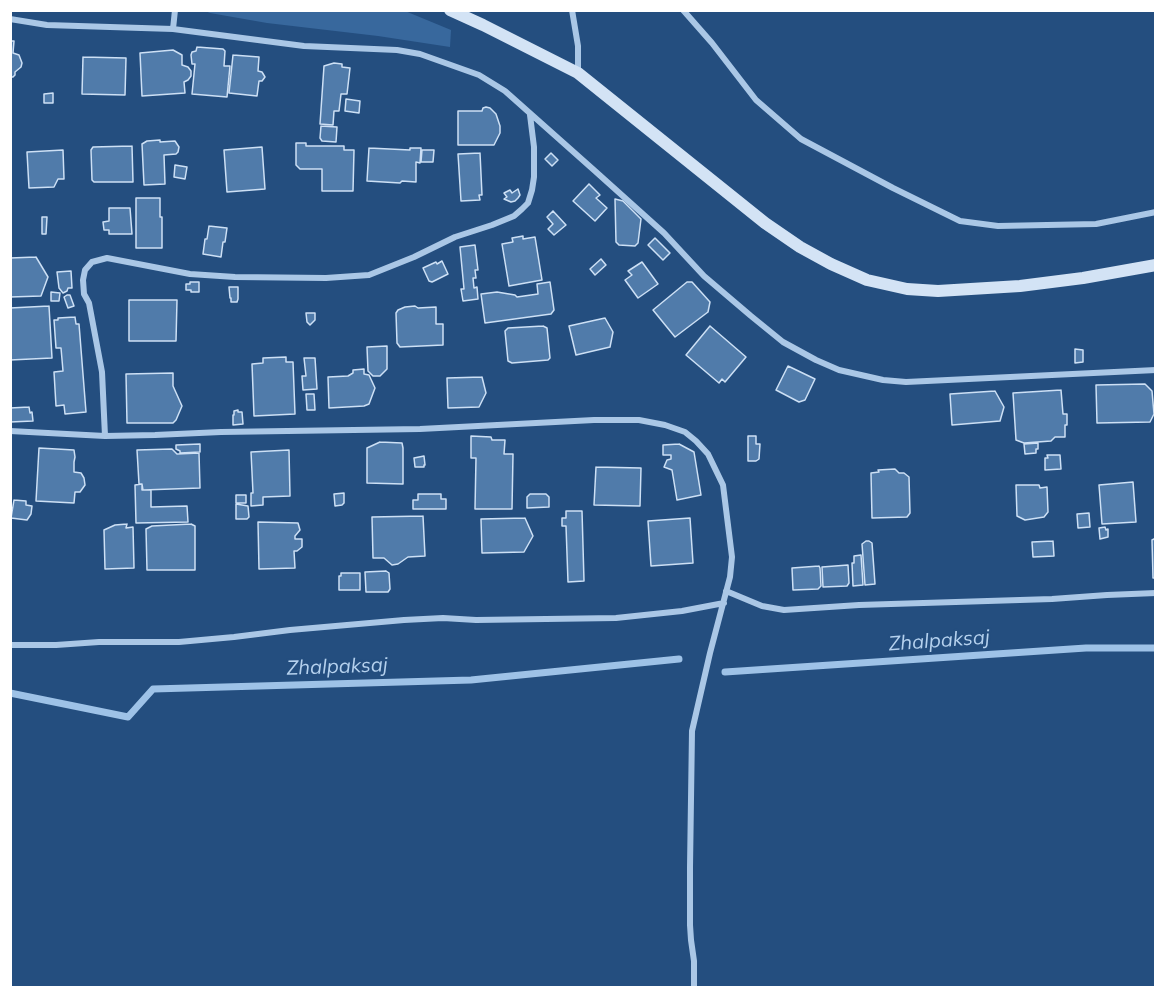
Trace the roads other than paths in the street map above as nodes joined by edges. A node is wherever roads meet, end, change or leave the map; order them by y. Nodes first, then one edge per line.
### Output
1 (175, 10) edge
2 (450, 10) edge
3 (572, 10) edge
4 (683, 10) edge
5 (10, 19) edge
6 (173, 29) junction
7 (578, 73) junction
8 (530, 115) junction
9 (1155, 212) edge
10 (1155, 265) edge
11 (1155, 370) edge
12 (10, 431) edge
13 (105, 436) junction
14 (726, 591) junction
15 (1155, 593) edge
16 (724, 603) junction
17 (10, 645) edge
18 (694, 987) edge

1 - 6 street
2 - 7 main road
3 - 7 street
4 - 9 street
5 - 6 street
6 - 8 street
7 - 10 main road
8 - 11 street
8 - 13 street
12 - 13 street
13 - 14 street
14 - 15 street
14 - 16 street
16 - 17 street
16 - 18 street

